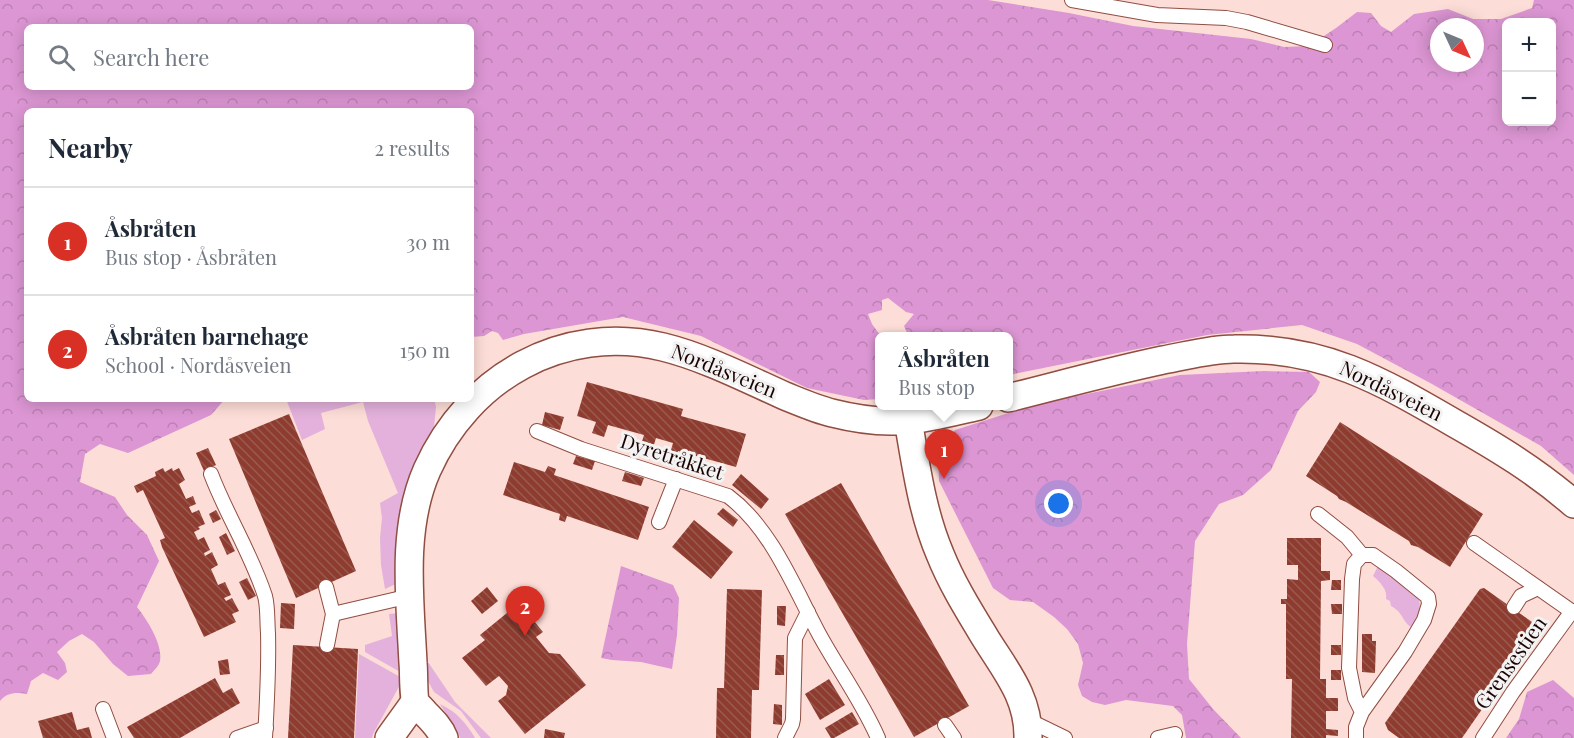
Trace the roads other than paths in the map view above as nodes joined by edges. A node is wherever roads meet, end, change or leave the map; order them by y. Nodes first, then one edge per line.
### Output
1 (1071, 0) edge
2 (1325, 45) dead end
3 (1013, 397) edge
4 (474, 401) edge
5 (473, 402) edge
6 (955, 410) edge
7 (908, 420) junction
8 (537, 431) dead end
9 (211, 474) dead end
10 (676, 479) junction
11 (1574, 504) edge
12 (1318, 514) dead end
13 (659, 522) dead end
14 (1474, 543) dead end
15 (1362, 555) junction
16 (326, 587) dead end
17 (1538, 588) junction
18 (410, 596) junction
19 (1514, 607) dead end
20 (808, 612) junction
21 (1573, 612) edge
22 (333, 614) junction
23 (327, 645) dead end
24 (415, 702) junction
25 (104, 709) dead end
26 (1362, 712) junction
27 (945, 725) dead end
28 (1028, 729) edge
29 (265, 733) edge
30 (1175, 734) dead end
31 (114, 738) edge
32 (237, 738) edge
33 (389, 738) edge
34 (444, 738) edge
35 (785, 738) edge
36 (878, 738) edge
37 (954, 738) edge
38 (1065, 738) edge
39 (1158, 738) edge
40 (1356, 738) edge
41 (1483, 738) edge

1 - 2 lane
3 - 11 street, Nordåsveien
4 - 7 street, Nordåsveien
5 - 18 street, Nordåsveien
6 - 7 street, Nordåsveien
7 - 28 street
8 - 10 lane, Dyretråkket
9 - 29 lane
10 - 13 lane
10 - 20 lane, Dyretråkket
12 - 15 lane
14 - 17 lane, Grensestien
15 - 26 lane
15 - 26 lane
16 - 22 lane
17 - 19 lane
17 - 21 lane, Grensestien
18 - 22 lane
18 - 24 street, Nordåsveien
20 - 35 lane
20 - 36 lane, Dyretråkket
21 - 41 lane, Grensestien
22 - 23 lane
24 - 33 street
24 - 34 street
25 - 31 lane
26 - 40 lane
27 - 37 lane
28 - 38 lane
29 - 32 lane
30 - 39 lane

